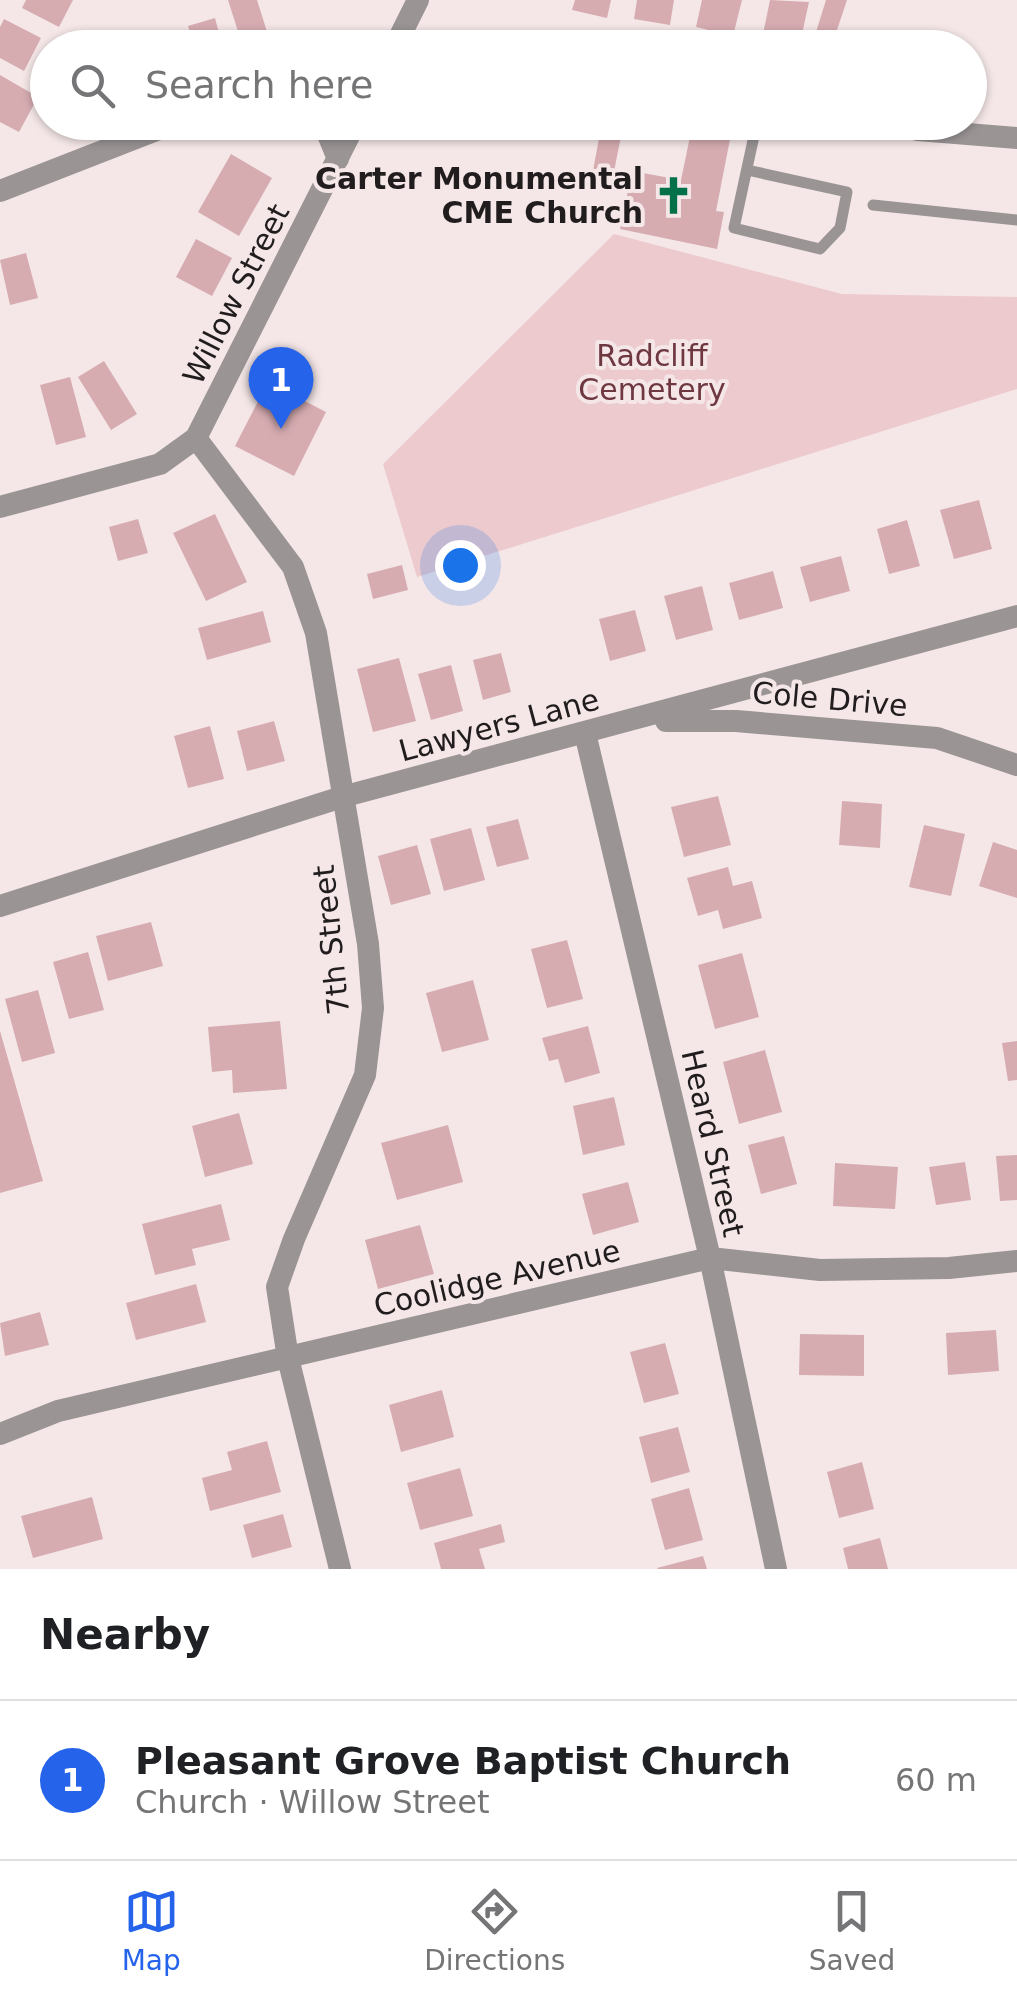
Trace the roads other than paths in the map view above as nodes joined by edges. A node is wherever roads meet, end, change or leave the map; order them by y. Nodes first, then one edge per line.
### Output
1 (418, 0) edge
2 (402, 30) edge
3 (987, 136) edge
4 (1017, 138) edge
5 (130, 140) edge
6 (330, 140) edge
7 (347, 140) edge
8 (753, 140) edge
9 (338, 159) junction
10 (746, 170) junction
11 (0, 190) edge
12 (873, 206) dead end
13 (1017, 220) edge
14 (196, 438) junction
15 (0, 507) edge
16 (1017, 616) edge
17 (632, 721) junction
18 (584, 733) junction
19 (1017, 765) edge
20 (342, 797) junction
21 (0, 906) edge
22 (710, 1258) junction
23 (1017, 1261) edge
24 (288, 1358) junction
25 (0, 1434) edge
26 (340, 1569) edge
27 (776, 1569) edge

1 - 2 street
3 - 4 street
5 - 11 street
6 - 9 street
7 - 9 street, Willow Street
8 - 10 lane
9 - 14 street, Willow Street
10 - 10 lane
12 - 13 lane
14 - 15 street
14 - 20 street, 7th Street
16 - 17 street, Lawyers Lane
17 - 18 street, Lawyers Lane
17 - 19 street, Cole Drive
18 - 20 street, Lawyers Lane
18 - 22 street, Heard Street
20 - 21 street, Lawyers Lane
20 - 24 street, 7th Street
22 - 23 street, Coolidge Avenue
22 - 24 street, Coolidge Avenue
22 - 27 street, Heard Street
24 - 25 street, Coolidge Avenue
24 - 26 street, 7th Street

